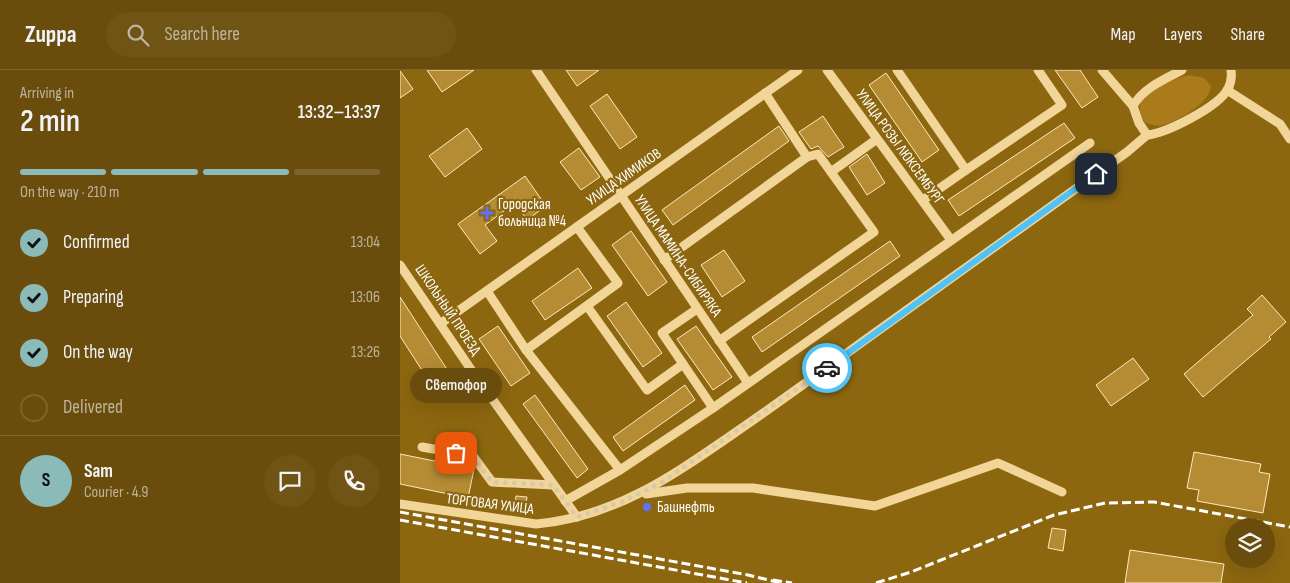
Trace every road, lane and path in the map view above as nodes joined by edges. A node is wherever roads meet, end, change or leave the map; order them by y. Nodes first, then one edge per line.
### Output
1 (536, 70) edge
2 (798, 70) edge
3 (827, 70) edge
4 (1038, 70) edge
5 (1102, 70) edge
6 (1182, 70) edge
7 (1231, 70) edge
8 (900, 71) edge
9 (1227, 90) junction
10 (765, 93) junction
11 (1133, 106) junction
12 (1147, 135) junction
13 (877, 139) junction
14 (1290, 139) edge
15 (1090, 143) dead end
16 (807, 157) junction
17 (966, 170) junction
18 (831, 172) junction
19 (621, 196) junction
20 (922, 200) junction
21 (577, 227) junction
22 (950, 240) junction
23 (664, 260) junction
24 (400, 265) edge
25 (487, 291) junction
26 (586, 306) junction
27 (698, 309) junction
28 (440, 324) junction
29 (719, 341) junction
30 (526, 350) junction
31 (683, 364) junction
32 (748, 384) junction
33 (713, 408) junction
34 (422, 447) dead end
35 (620, 470) junction
36 (553, 485) junction
37 (1062, 492) dead end
38 (638, 495) junction
39 (565, 501) junction
40 (400, 504) edge
41 (577, 517) junction

1 - 19 street, УЛИЦА МАМИНА-СИБИРЯКА
2 - 10 street, УЛИЦА ХИМИКОВ
3 - 13 street, УЛИЦА РОЗЫ ЛЮКСЕМБУРГ
4 - 17 street
5 - 11 street
6 - 11 street
7 - 9 street
8 - 17 street
9 - 12 street
9 - 14 street
10 - 16 street
10 - 19 street, УЛИЦА ХИМИКОВ
11 - 12 street
12 - 38 street
13 - 18 street
13 - 20 street, УЛИЦА РОЗЫ ЛЮКСЕМБУРГ
15 - 22 street
16 - 18 street
16 - 23 street
17 - 20 street
18 - 29 street
19 - 21 street, УЛИЦА ХИМИКОВ
19 - 23 street, УЛИЦА МАМИНА-СИБИРЯКА
20 - 22 street, УЛИЦА РОЗЫ ЛЮКСЕМБУРГ
21 - 25 street, УЛИЦА ХИМИКОВ
21 - 26 street
22 - 32 street
23 - 27 street, УЛИЦА МАМИНА-СИБИРЯКА
24 - 28 street, ШКОЛЬНЫЙ ПРОЕЗД
25 - 28 street, УЛИЦА ХИМИКОВ
25 - 30 street
26 - 30 street
26 - 31 street
27 - 29 street, УЛИЦА МАМИНА-СИБИРЯКА
27 - 31 street
28 - 36 street, ШКОЛЬНЫЙ ПРОЕЗД
29 - 32 street, УЛИЦА МАМИНА-СИБИРЯКА
30 - 35 street
31 - 33 street
32 - 33 street
33 - 35 street
34 - 36 street
35 - 39 street
36 - 39 street, ШКОЛЬНЫЙ ПРОЕЗД
37 - 38 street
38 - 41 street, ТОРГОВАЯ УЛИЦА
39 - 41 street, ШКОЛЬНЫЙ ПРОЕЗД
40 - 41 street, ТОРГОВАЯ УЛИЦА

